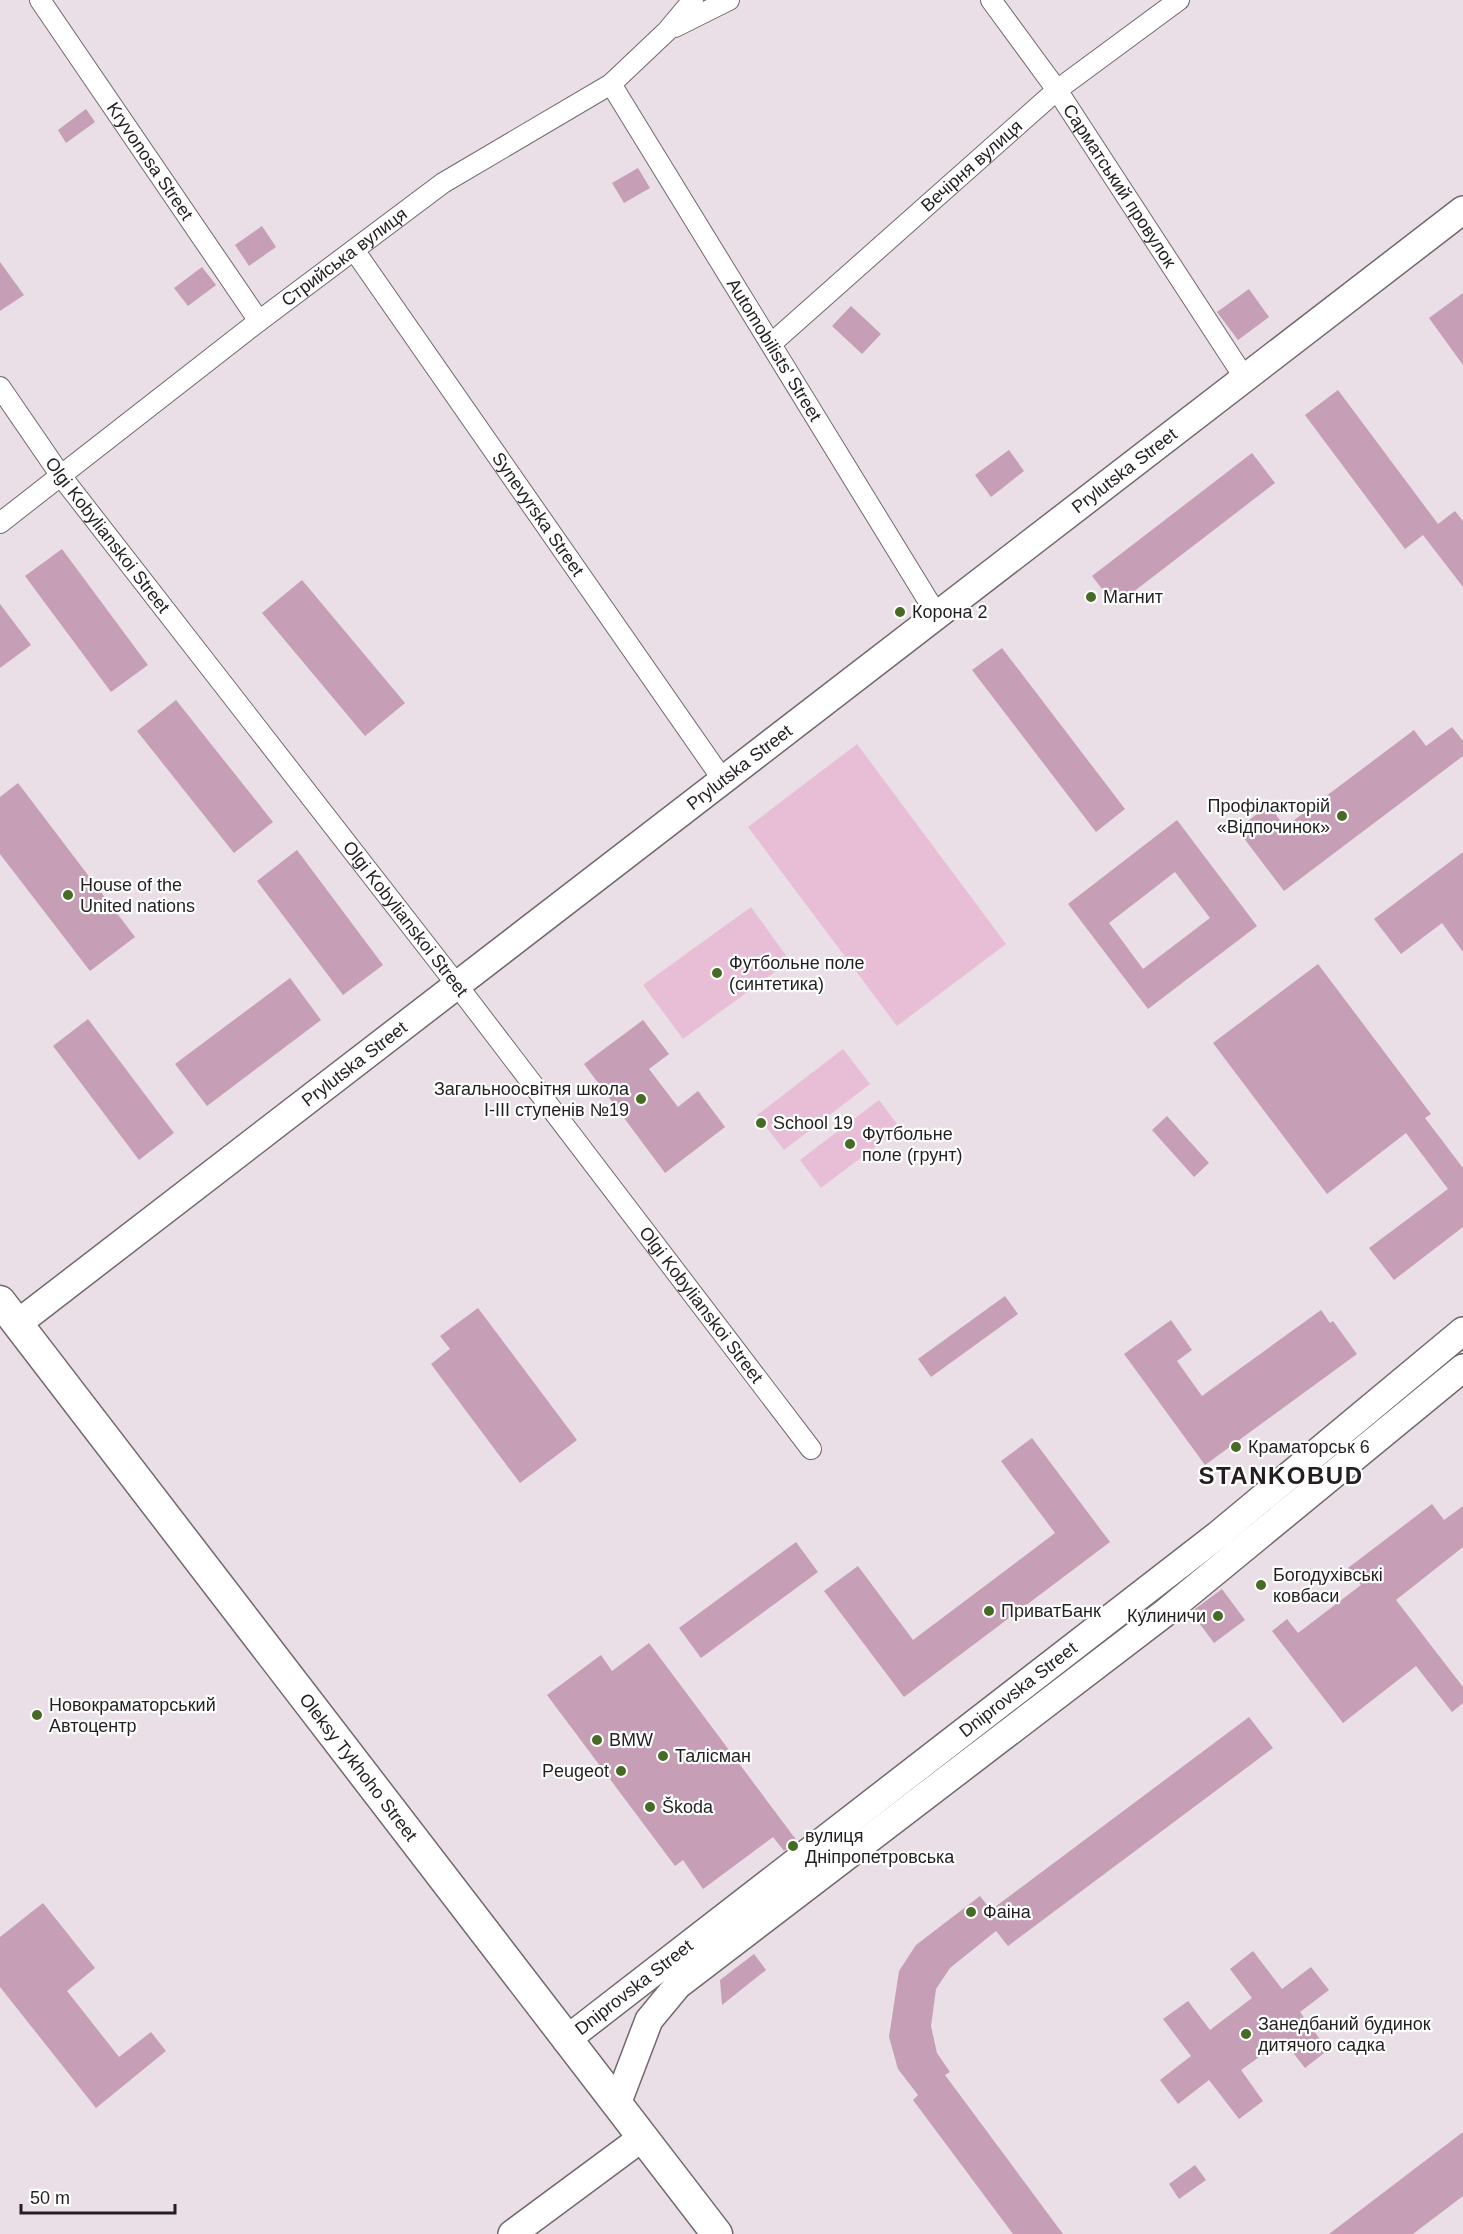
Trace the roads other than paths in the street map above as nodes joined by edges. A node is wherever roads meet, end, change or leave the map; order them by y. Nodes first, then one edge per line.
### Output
1 (40, 0) edge
2 (693, 0) edge
3 (729, 0) edge
4 (991, 0) edge
5 (1179, 0) edge
6 (667, 31) junction
7 (611, 84) junction
8 (1057, 90) junction
9 (1463, 210) edge
10 (354, 250) junction
11 (259, 321) junction
12 (771, 343) junction
13 (1244, 377) junction
14 (0, 387) edge
15 (61, 476) junction
16 (0, 523) edge
17 (937, 615) junction
18 (723, 780) junction
19 (457, 985) junction
20 (8, 1312) edge
21 (1463, 1331) edge
22 (1463, 1368) edge
23 (812, 1449) dead end
24 (566, 2040) junction
25 (617, 2104) junction
26 (643, 2137) junction
27 (512, 2234) edge
28 (717, 2234) edge

1 - 11 street, Kryvonosa Street
2 - 6 street, Стрийська вулиця
3 - 6 street
4 - 8 street, Сарматський провулок
5 - 8 street, Вечірня вулиця
6 - 7 street, Стрийська вулиця
7 - 10 street, Стрийська вулиця
7 - 12 street, Automobilists' Street
8 - 12 street, Вечірня вулиця
8 - 13 street, Сарматський провулок
9 - 13 street, Prylutska Street
10 - 11 street, Стрийська вулиця
10 - 18 street, Synevyrska Street
11 - 15 street, Стрийська вулиця
12 - 17 street, Automobilists' Street
13 - 17 street, Prylutska Street
14 - 15 street, Olgi Kobylianskoi Street
15 - 16 street, Стрийська вулиця
15 - 19 street, Olgi Kobylianskoi Street
17 - 18 street, Prylutska Street
18 - 19 street, Prylutska Street
19 - 20 street, Prylutska Street
19 - 23 street, Olgi Kobylianskoi Street
20 - 24 main road, Oleksy Tykhoho Street
21 - 24 street, Dniprovska Street
22 - 25 street, Dniprovska Street
24 - 25 main road, Oleksy Tykhoho Street
25 - 26 main road, Oleksy Tykhoho Street
26 - 27 street
26 - 28 main road, Oleksy Tykhoho Street

